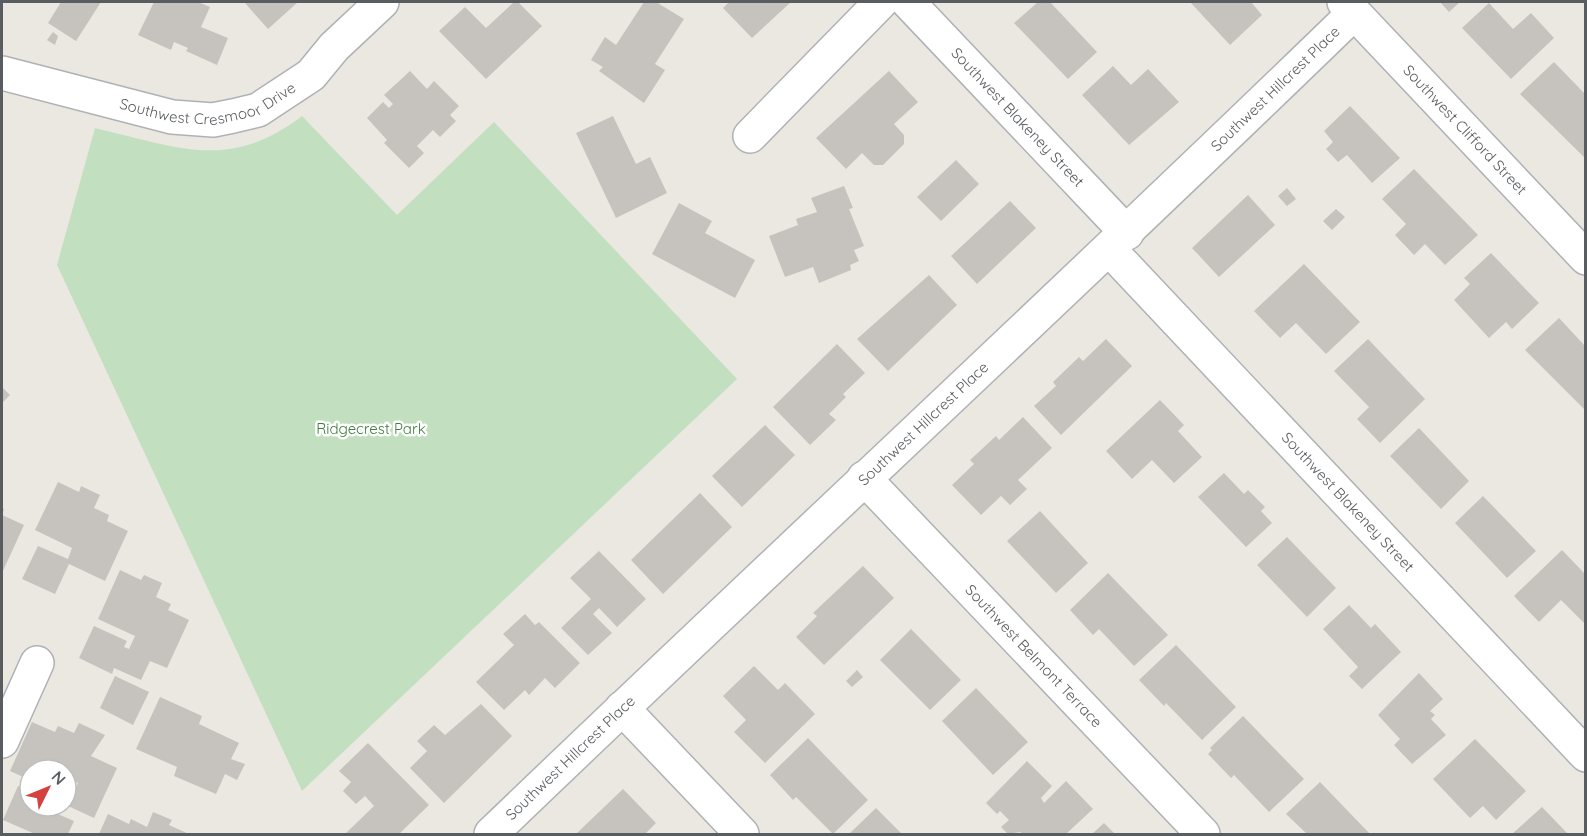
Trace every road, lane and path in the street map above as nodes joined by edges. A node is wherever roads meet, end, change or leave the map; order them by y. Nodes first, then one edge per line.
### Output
1 (382, 2) edge
2 (880, 2) edge
3 (908, 2) edge
4 (1349, 7) edge
5 (2, 73) edge
6 (750, 136) dead end
7 (1579, 238) edge
8 (1118, 241) junction
9 (864, 478) junction
10 (37, 663) dead end
11 (622, 708) junction
12 (2, 741) edge
13 (1586, 755) edge
14 (490, 834) edge
15 (742, 834) edge
16 (1203, 834) edge

1 - 5 street, Southwest Cresmoor Drive
2 - 6 street
3 - 8 street, Southwest Blakeney Street
4 - 7 street, Southwest Clifford Street
4 - 8 street, Southwest Hillcrest Place
8 - 9 street, Southwest Hillcrest Place
8 - 13 street, Southwest Blakeney Street
9 - 11 street, Southwest Hillcrest Place
9 - 16 street, Southwest Belmont Terrace
10 - 12 street
11 - 14 street, Southwest Hillcrest Place
11 - 15 street

